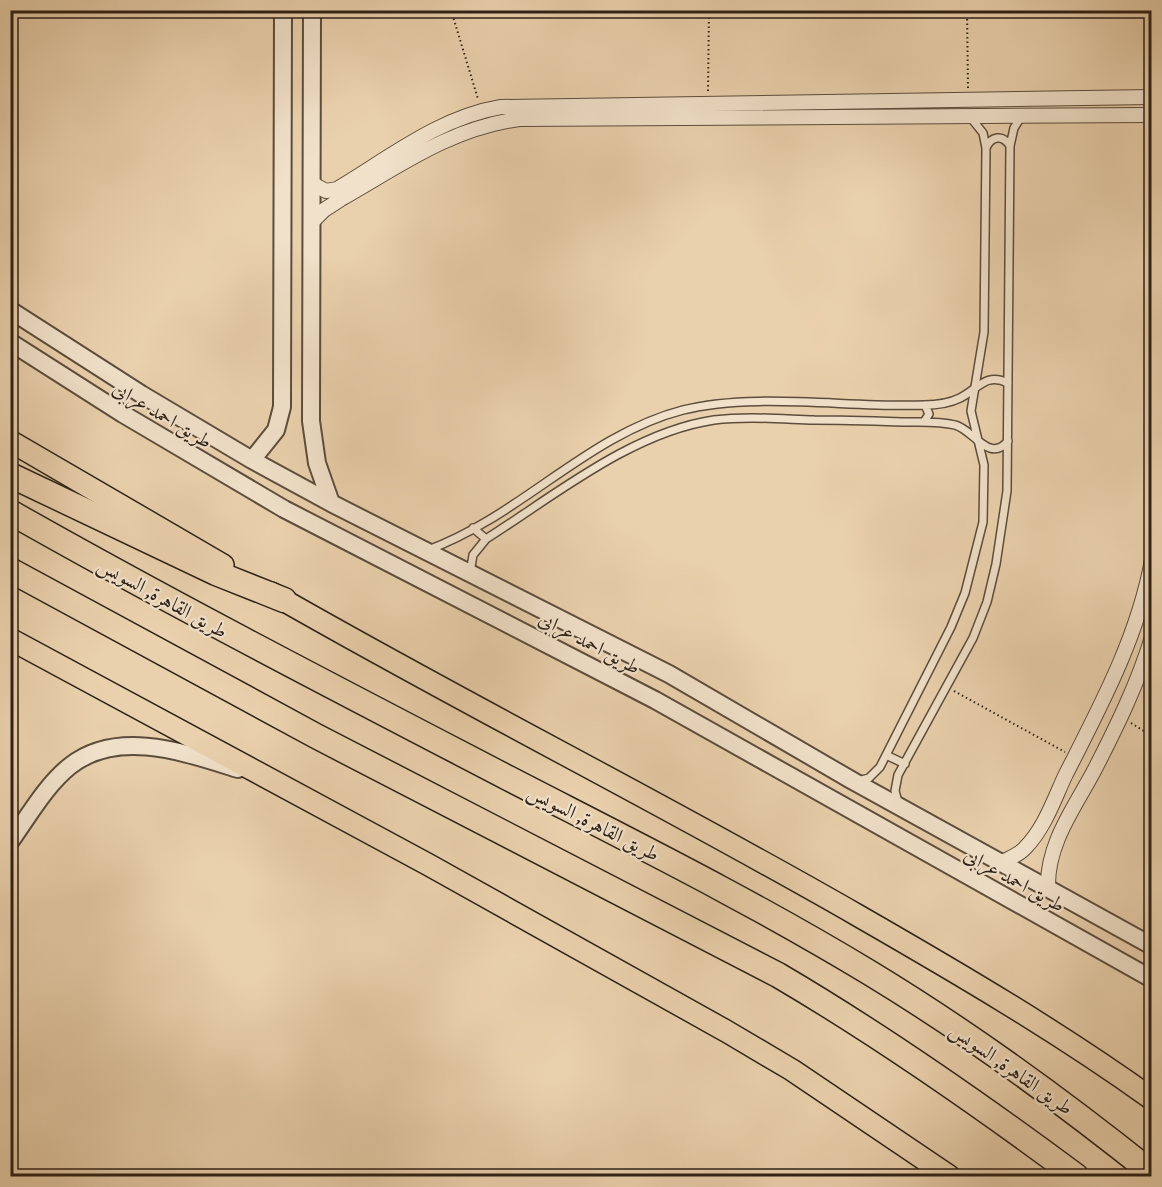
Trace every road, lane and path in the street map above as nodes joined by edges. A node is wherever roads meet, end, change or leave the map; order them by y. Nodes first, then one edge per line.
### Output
1 (283, 10) edge
2 (312, 10) edge
3 (451, 10) edge
4 (709, 10) edge
5 (967, 10) edge
6 (1148, 98) edge
7 (969, 100) junction
8 (708, 103) junction
9 (482, 110) junction
10 (1148, 114) edge
11 (966, 115) junction
12 (1023, 115) junction
13 (1010, 146) junction
14 (986, 148) junction
15 (311, 183) junction
16 (312, 222) junction
17 (10, 310) edge
18 (33, 324) junction
19 (14, 344) edge
20 (283, 351) junction
21 (310, 351) junction
22 (1008, 383) junction
23 (976, 387) junction
24 (925, 405) junction
25 (924, 422) junction
26 (978, 440) junction
27 (10, 441) edge
28 (1008, 441) junction
29 (252, 460) junction
30 (10, 475) edge
31 (331, 503) junction
32 (10, 512) edge
33 (473, 528) junction
34 (486, 539) junction
35 (426, 551) junction
36 (1151, 563) edge
37 (10, 570) edge
38 (470, 573) junction
39 (284, 600) junction
40 (1152, 637) edge
41 (10, 639) edge
42 (669, 674) junction
43 (946, 687) junction
44 (655, 700) junction
45 (1121, 717) junction
46 (1152, 736) edge
47 (886, 755) junction
48 (1075, 758) junction
49 (905, 764) junction
50 (267, 779) junction
51 (852, 781) junction
52 (900, 807) junction
53 (1040, 828) junction
54 (1058, 837) junction
55 (10, 842) edge
56 (1002, 862) junction
57 (1048, 887) junction
58 (1152, 946) edge
59 (1152, 979) edge
60 (1152, 1099) edge
61 (1048, 1156) junction
62 (1152, 1173) edge
63 (949, 1176) edge
64 (1063, 1176) edge
65 (1076, 1176) edge

1 - 20 street
2 - 15 street
3 - 9 path
4 - 8 path
5 - 7 path
6 - 7 street
6 - 10 street
7 - 8 street
8 - 9 street
9 - 15 street
10 - 12 street
11 - 12 street
11 - 14 lane
11 - 16 street
12 - 13 lane
13 - 14 lane
13 - 22 lane
14 - 23 lane
15 - 16 street
16 - 21 street
17 - 18 street, طريق احمد عرابى
18 - 19 street
18 - 29 street, طريق احمد عرابى
19 - 44 street, طريق احمد عرابى
20 - 21 street
20 - 29 street
21 - 31 street
22 - 23 lane
22 - 28 lane
23 - 24 lane
23 - 26 lane
24 - 25 lane
24 - 33 lane
25 - 26 lane
25 - 34 lane
26 - 28 lane
26 - 47 lane
27 - 39 highway
28 - 43 lane
29 - 31 street, طريق احمد عرابى
30 - 39 highway
31 - 35 street, طريق احمد عرابى
32 - 62 highway, طريق القاهرة, السويس
33 - 34 lane
33 - 35 lane
34 - 38 lane
35 - 38 street, طريق احمد عرابى
36 - 48 street
37 - 61 highway
38 - 42 street, طريق احمد عرابى
39 - 60 highway
40 - 45 street
41 - 50 highway
42 - 44 street
42 - 51 street, طريق احمد عرابى
43 - 48 path
43 - 49 lane
44 - 59 street, طريق احمد عرابى
45 - 46 path
45 - 54 street
47 - 49 lane
47 - 51 lane
48 - 53 street
49 - 52 lane
50 - 55 street
50 - 63 highway
51 - 52 street, طريق احمد عرابى
52 - 56 street, طريق احمد عرابى
53 - 54 street
53 - 56 street
54 - 57 street
56 - 57 street, طريق احمد عرابى
57 - 58 street, طريق احمد عرابى
61 - 64 highway
61 - 65 highway

